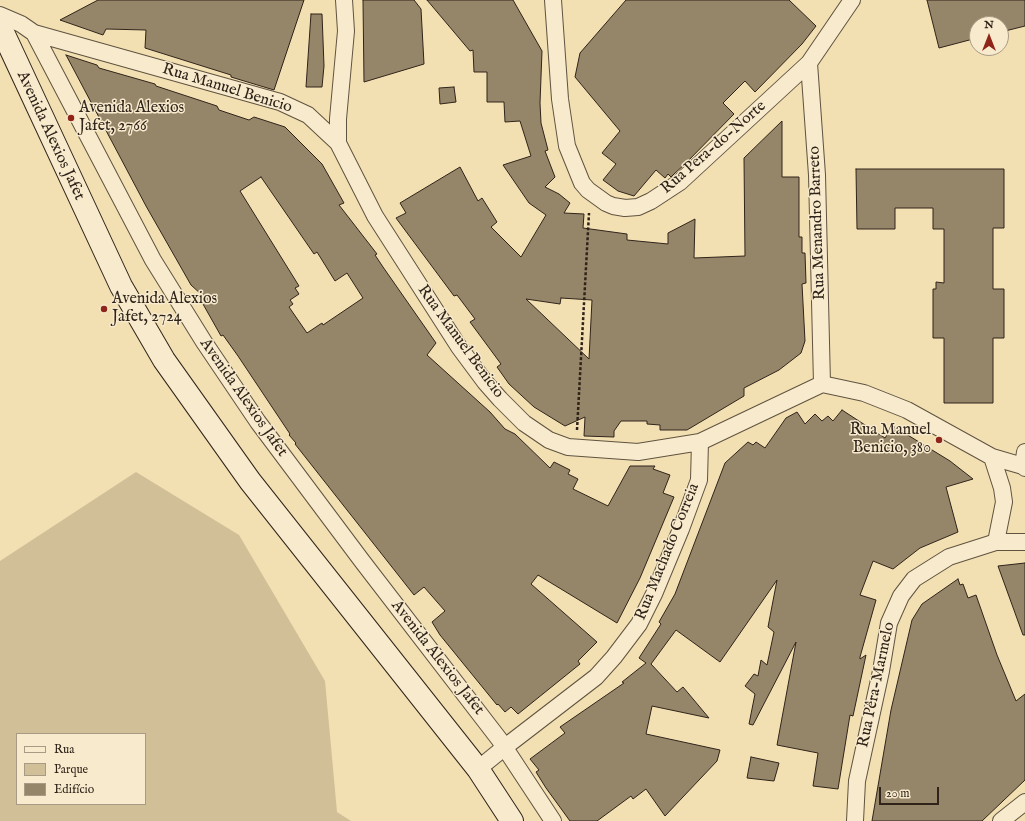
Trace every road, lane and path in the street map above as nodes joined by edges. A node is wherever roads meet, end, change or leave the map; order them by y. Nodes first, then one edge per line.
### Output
1 (344, 0) edge
2 (852, 0) edge
3 (554, 1) edge
4 (0, 15) edge
5 (0, 26) edge
6 (34, 33) junction
7 (810, 63) junction
8 (338, 143) junction
9 (593, 195) junction
10 (822, 384) junction
11 (700, 442) junction
12 (576, 448) junction
13 (992, 457) junction
14 (1024, 462) edge
15 (996, 542) junction
16 (1025, 542) edge
17 (505, 747) junction
18 (478, 769) junction
19 (1025, 802) edge
20 (512, 821) edge
21 (553, 821) edge
22 (855, 821) edge
23 (1001, 821) edge

1 - 8 street
2 - 7 street, Rua Pera-do-Norte
3 - 9 street, Rua Pera-do-Norte
4 - 6 street
5 - 18 main road, Avenida Alexios Jafet
6 - 8 street, Rua Manuel Benicio
6 - 17 street, Avenida Alexios Jafet
7 - 9 street, Rua Pera-do-Norte
7 - 10 street, Rua Menandro Barreto
8 - 12 street, Rua Manuel Benicio
9 - 12 path
10 - 11 street, Rua Manuel Benicio
10 - 13 street
11 - 12 street, Rua Manuel Benicio
11 - 17 street, Rua Machado Correia
13 - 14 street
13 - 15 street
15 - 16 street, Rua Pêra-Marmelo
15 - 22 street, Rua Pêra-Marmelo
17 - 18 street
17 - 21 street, Avenida Alexios Jafet
18 - 20 main road, Avenida Alexios Jafet
19 - 23 street

